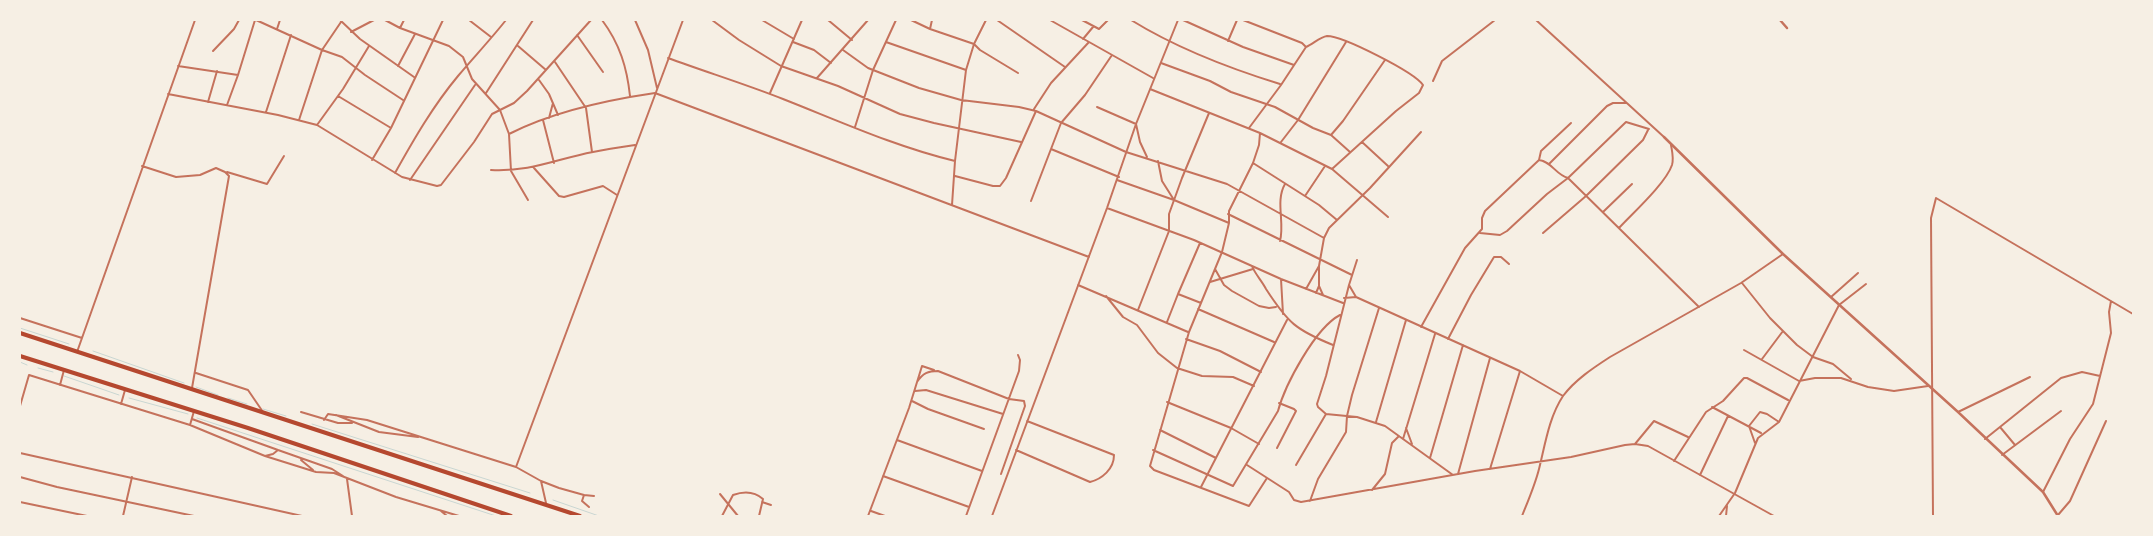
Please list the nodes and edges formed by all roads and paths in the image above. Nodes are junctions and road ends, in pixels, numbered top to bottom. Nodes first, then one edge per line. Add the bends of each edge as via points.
1 (195, 20) edge
2 (240, 20) edge
3 (256, 20) edge
4 (280, 20) edge
5 (374, 20) edge
6 (385, 20) edge
7 (404, 20) edge
8 (443, 20) edge
9 (469, 20) edge
10 (506, 20) edge
11 (533, 20) edge
12 (591, 20) edge
13 (602, 20) edge
14 (635, 20) edge
15 (683, 20) edge
16 (712, 20) edge
17 (762, 20) edge
18 (802, 20) edge
19 (828, 20) edge
20 (868, 20) edge
21 (896, 20) edge
22 (911, 20) edge
23 (932, 20) edge
24 (986, 20) edge
25 (997, 20) edge
26 (1050, 20) edge
27 (1082, 20) edge
28 (1108, 20) edge
29 (1132, 20) edge
30 (1178, 20) edge
31 (1183, 20) edge
32 (1238, 20) edge
33 (1243, 20) edge
34 (1495, 20) edge
35 (1536, 20) edge
36 (1780, 20) edge
37 (340, 21) edge
38 (1093, 27) junction
39 (400, 28) junction
40 (1787, 28) dead end
41 (276, 29) junction
42 (930, 29) junction
43 (351, 32) junction
44 (415, 34) junction
45 (291, 35) junction
46 (577, 35) junction
47 (492, 38) junction
48 (433, 40) junction
49 (794, 40) junction
50 (852, 40) junction
51 (1083, 40) junction
52 (1228, 41) junction
53 (886, 42) junction
54 (1089, 42) junction
55 (1169, 42) junction
56 (1346, 42) junction
57 (974, 44) junction
58 (369, 46) junction
59 (518, 46) junction
60 (1306, 47) junction
61 (322, 50) junction
62 (843, 50) junction
63 (213, 51) dead end
64 (1112, 55) junction
65 (668, 58) junction
66 (1385, 60) junction
67 (554, 61) junction
68 (831, 63) junction
69 (1161, 63) junction
70 (1294, 65) junction
71 (178, 66) junction
72 (398, 66) junction
73 (467, 66) junction
74 (781, 66) junction
75 (357, 67) junction
76 (1065, 67) junction
77 (546, 70) junction
78 (873, 70) junction
79 (966, 70) junction
80 (217, 71) junction
81 (603, 72) dead end
82 (1018, 73) dead end
83 (238, 75) junction
84 (414, 77) junction
85 (1154, 78) junction
86 (538, 79) junction
87 (817, 79) junction
88 (1433, 81) dead end
89 (475, 84) junction
90 (1281, 85) junction
91 (657, 88) junction
92 (1150, 89) junction
93 (655, 93) junction
94 (168, 94) junction
95 (486, 94) junction
96 (770, 94) junction
97 (338, 96) junction
98 (630, 96) junction
99 (864, 98) junction
100 (403, 100) junction
101 (961, 100) junction
102 (208, 102) junction
103 (553, 103) junction
104 (1626, 103) junction
105 (1267, 104) junction
106 (227, 105) junction
107 (1097, 107) dead end
108 (586, 108) junction
109 (500, 110) junction
110 (1035, 111) junction
111 (266, 112) junction
112 (1209, 113) junction
113 (558, 115) junction
114 (548, 118) junction
115 (299, 120) junction
116 (544, 120) junction
117 (1298, 120) junction
118 (1062, 123) junction
119 (1571, 123) dead end
120 (1136, 124) junction
121 (1650, 125) junction
122 (317, 126) junction
123 (391, 128) junction
124 (855, 128) junction
125 (958, 128) junction
126 (1249, 128) junction
127 (1649, 129) junction
128 (1421, 132) dead end
129 (1260, 133) junction
130 (509, 134) junction
131 (1331, 136) junction
132 (1664, 137) joint
133 (1021, 142) junction
134 (1281, 142) junction
135 (1362, 142) junction
136 (1670, 144) junction
137 (635, 145) junction
138 (1051, 149) junction
139 (592, 152) junction
140 (1126, 152) junction
141 (1350, 152) junction
142 (284, 156) dead end
143 (1148, 158) junction
144 (372, 160) junction
145 (954, 160) junction
146 (1539, 160) junction
147 (1158, 161) junction
148 (554, 162) junction
149 (1253, 163) junction
150 (1549, 164) junction
151 (142, 166) junction
152 (1325, 166) junction
153 (1389, 166) junction
154 (534, 168) junction
155 (1185, 169) junction
156 (1332, 169) junction
157 (491, 170) dead end
158 (511, 171) junction
159 (225, 172) junction
160 (395, 173) junction
161 (954, 176) junction
162 (1119, 177) junction
163 (1568, 178) junction
164 (410, 180) junction
165 (1117, 180) junction
166 (1285, 184) junction
167 (1632, 184) dead end
168 (1240, 190) junction
169 (1363, 194) junction
170 (617, 195) junction
171 (1305, 196) junction
172 (1586, 196) junction
173 (528, 200) dead end
174 (1174, 200) junction
175 (1031, 201) dead end
176 (952, 205) junction
177 (1107, 208) junction
178 (1603, 212) junction
179 (1228, 214) junction
180 (1281, 214) junction
181 (1388, 217) dead end
182 (1337, 220) junction
183 (1229, 223) junction
184 (1619, 228) junction
185 (1169, 231) junction
186 (1480, 232) junction
187 (1543, 232) dead end
188 (1324, 238) junction
189 (1280, 241) junction
190 (1200, 243) junction
191 (1222, 252) junction
192 (1783, 254) junction
193 (1089, 257) junction
194 (1320, 260) junction
195 (1357, 260) dead end
196 (1509, 264) dead end
197 (1319, 266) junction
198 (1253, 267) junction
199 (1215, 269) junction
200 (1858, 273) dead end
201 (1352, 275) junction
202 (1280, 278) junction
203 (1221, 279) junction
204 (1210, 282) junction
205 (1742, 282) junction
206 (1866, 284) dead end
207 (1078, 285) junction
208 (1349, 285) junction
209 (1319, 286) junction
210 (1306, 289) junction
211 (1316, 293) junction
212 (1178, 294) junction
213 (1106, 296) junction
214 (1324, 296) junction
215 (1356, 297) junction
216 (1830, 297) junction
217 (1344, 298) junction
218 (2111, 302) junction
219 (1201, 303) junction
220 (1343, 303) junction
221 (1839, 305) junction
222 (1277, 306) junction
223 (1699, 307) junction
224 (1379, 308) junction
225 (1198, 309) junction
226 (1138, 310) junction
227 (2133, 314) edge
228 (1284, 315) junction
229 (1340, 316) junction
230 (20, 318) edge
231 (1287, 320) junction
232 (1406, 320) junction
233 (1166, 323) junction
234 (1421, 327) junction
235 (1783, 331) junction
236 (1189, 332) junction
237 (20, 333) edge
238 (1436, 333) junction
239 (82, 338) junction
240 (1315, 338) junction
241 (1186, 339) junction
242 (1448, 339) junction
243 (1274, 342) junction
244 (1333, 344) junction
245 (1463, 346) junction
246 (1744, 350) dead end
247 (77, 352) junction
248 (1018, 355) dead end
249 (20, 356) edge
250 (1813, 357) junction
251 (1490, 358) junction
252 (1761, 359) junction
253 (1177, 368) junction
254 (64, 370) junction
255 (938, 371) junction
256 (1520, 371) junction
257 (1261, 372) junction
258 (196, 373) junction
259 (2100, 376) junction
260 (2030, 377) dead end
261 (1799, 381) junction
262 (1853, 381) junction
263 (917, 382) junction
264 (59, 385) junction
265 (1254, 386) junction
266 (1928, 386) junction
267 (125, 389) junction
268 (192, 390) junction
269 (1932, 390) junction
270 (914, 391) junction
271 (1563, 396) junction
272 (1009, 399) junction
273 (912, 400) junction
274 (1789, 400) junction
275 (1167, 402) junction
276 (1279, 403) junction
277 (121, 404) junction
278 (20, 406) edge
279 (1712, 407) junction
280 (194, 411) junction
281 (2061, 411) dead end
282 (301, 412) dead end
283 (1958, 412) junction
284 (264, 414) junction
285 (334, 414) junction
286 (1003, 414) junction
287 (1326, 414) junction
288 (1347, 416) junction
289 (1728, 416) junction
290 (192, 419) junction
291 (324, 420) junction
292 (1027, 421) junction
293 (2106, 421) dead end
294 (1376, 422) junction
295 (1779, 422) junction
296 (354, 423) junction
297 (190, 425) junction
298 (1748, 426) junction
299 (1231, 428) junction
300 (1406, 428) junction
301 (2000, 428) junction
302 (984, 429) dead end
303 (1160, 430) junction
304 (1762, 434) junction
305 (1399, 436) junction
306 (1688, 437) junction
307 (422, 438) junction
308 (1403, 439) junction
309 (1985, 439) junction
310 (896, 440) junction
311 (1755, 443) junction
312 (1259, 444) junction
313 (1636, 444) junction
314 (2015, 445) junction
315 (1413, 446) junction
316 (1277, 448) dead end
317 (278, 450) junction
318 (1016, 450) junction
319 (1153, 450) junction
320 (20, 453) edge
321 (2002, 455) junction
322 (265, 456) junction
323 (1216, 458) junction
324 (1430, 458) junction
325 (300, 459) junction
326 (1541, 461) junction
327 (1674, 461) junction
328 (1247, 465) junction
329 (1296, 465) dead end
330 (516, 467) junction
331 (1490, 469) junction
332 (982, 471) junction
333 (316, 472) junction
334 (1000, 474) dead end
335 (1207, 474) junction
336 (1458, 474) junction
337 (1453, 475) junction
338 (1700, 475) junction
339 (883, 476) junction
340 (20, 477) edge
341 (132, 477) junction
342 (1267, 478) junction
343 (347, 479) junction
344 (541, 481) junction
345 (1201, 486) junction
346 (1372, 490) junction
347 (2043, 492) junction
348 (1735, 493) junction
349 (720, 494) dead end
350 (584, 495) junction
351 (594, 496) dead end
352 (126, 501) junction
353 (1310, 501) junction
354 (20, 502) edge
355 (762, 502) junction
356 (546, 505) junction
357 (729, 505) junction
358 (771, 505) dead end
359 (1727, 505) junction
360 (589, 507) dead end
361 (969, 507) junction
362 (441, 510) junction
363 (870, 510) junction
364 (86, 516) edge
365 (123, 516) edge
366 (194, 516) edge
367 (302, 516) edge
368 (352, 516) edge
369 (447, 516) edge
370 (459, 516) edge
371 (511, 516) edge
372 (580, 516) edge
373 (722, 516) edge
374 (738, 516) edge
375 (759, 516) edge
376 (868, 516) edge
377 (885, 516) edge
378 (966, 516) edge
379 (992, 516) edge
380 (1522, 516) edge
381 (1719, 516) edge
382 (1726, 516) edge
383 (1774, 516) edge
384 (1933, 516) edge
385 (2058, 516) edge

1 - 71 street
2 - 63 street
3 - 41 street
3 - 83 street
4 - 41 street
5 - 43 street
6 - 39 street
7 - 39 street
8 - 48 street
9 - 47 street
10 - 47 street
11 - 59 street
12 - 46 street
13 - 98 street via 623,56
14 - 91 street via 648,50
15 - 65 street
16 - 74 street
17 - 49 street
18 - 49 street
19 - 50 street
20 - 50 street
21 - 53 street
22 - 42 street
23 - 42 street
24 - 57 street
25 - 76 street
26 - 51 street
27 - 38 street
28 - 38 street via 1099,30
29 - 55 street
30 - 55 street
31 - 52 street
32 - 52 street
33 - 60 street
34 - 88 street via 1442,61
35 - 104 street
36 - 40 street
37 - 43 street
37 - 61 street
38 - 51 street
39 - 44 street
41 - 45 street
42 - 57 street
43 - 58 street
44 - 48 street
44 - 72 street
45 - 61 street
45 - 111 street
46 - 67 street
46 - 81 street
47 - 73 street
48 - 73 street via 460,54
48 - 84 street
49 - 68 street
49 - 74 street
50 - 62 street
51 - 54 street
52 - 70 street
53 - 78 street
53 - 79 street
54 - 64 street
54 - 76 street
55 - 69 street
55 - 90 street
56 - 60 street via 1325,36
56 - 66 street
56 - 117 street
57 - 79 street
57 - 82 street
58 - 72 street
58 - 75 street
59 - 77 street
59 - 95 street
60 - 70 street
61 - 75 street via 338,54
61 - 115 street
62 - 68 street
62 - 78 street
64 - 85 street
64 - 118 street
65 - 91 street
65 - 96 street
66 - 131 street
66 - 135 street via 1417,78 1423,88
67 - 77 street
67 - 108 street
68 - 87 street
69 - 85 street
69 - 105 street
70 - 90 street
71 - 80 street
71 - 94 street
72 - 84 street
73 - 89 street
73 - 160 street via 416,134
74 - 87 street
74 - 96 street
75 - 97 street
75 - 100 street via 365,76
76 - 110 street via 1051,83
77 - 86 street
78 - 99 street
78 - 101 street
79 - 101 street
80 - 83 street
80 - 102 street
83 - 106 street
84 - 100 street
85 - 92 street
86 - 103 street
86 - 109 street via 514,103
87 - 99 street
89 - 95 street
89 - 164 street
90 - 105 street
91 - 93 street
92 - 112 street
92 - 120 street
93 - 98 street
93 - 137 street
93 - 176 street
94 - 102 street
94 - 151 street
95 - 109 street
96 - 124 street
97 - 122 street
97 - 123 street
98 - 108 street
99 - 124 street
99 - 125 street via 914,118
100 - 123 street
101 - 110 street
101 - 125 street
102 - 106 street
103 - 113 street
103 - 114 street
104 - 121 street
104 - 150 street via 1607,106
105 - 117 street
105 - 126 street
106 - 111 street
107 - 120 street
108 - 113 street
108 - 139 street
109 - 130 street
109 - 164 street via 492,114 441,185
110 - 118 street
110 - 133 street
111 - 115 street
112 - 126 street
112 - 155 street
113 - 114 street
114 - 116 street
115 - 122 street
116 - 130 street
116 - 148 street
117 - 131 street
117 - 134 street
118 - 138 street
118 - 140 street
119 - 146 street via 1541,151
120 - 140 street
120 - 143 street
121 - 127 street
121 - 132 street
122 - 144 street
123 - 144 street
124 - 145 street via 939,158
125 - 133 street
125 - 145 street
126 - 129 street
127 - 163 street via 1626,122
127 - 172 street via 1643,140
128 - 153 street
129 - 134 street
129 - 149 street
130 - 158 street
131 - 141 street
132 - 136 street
133 - 161 street via 1000,186
134 - 152 street
135 - 141 street
135 - 153 street
136 - 184 street via 1673,161 1669,170
136 - 192 street
137 - 139 street
137 - 170 street
138 - 162 street
138 - 175 street
139 - 148 street
140 - 143 street
140 - 162 street
141 - 156 street
142 - 159 street via 267,184
143 - 147 street
144 - 160 street
145 - 161 street
146 - 150 street
146 - 186 street via 1485,211
147 - 155 street
147 - 174 street via 1162,182
148 - 154 street
149 - 166 street
149 - 168 street
150 - 163 street
151 - 159 street via 172,176 196,176 216,168
151 - 239 street
152 - 156 street
152 - 171 street
153 - 169 street
154 - 158 street
154 - 170 street via 559,196 603,186
155 - 168 street
155 - 174 street
156 - 169 street
157 - 158 street
158 - 173 street
159 - 258 street via 229,178
160 - 164 street
161 - 176 street
162 - 165 street
163 - 172 street
163 - 186 street via 1503,234
165 - 174 street
165 - 177 street
166 - 171 street
166 - 180 street via 1281,195
167 - 178 street
168 - 179 street
168 - 180 street
169 - 181 street
169 - 182 street
170 - 330 street
171 - 182 street
172 - 178 street
172 - 187 street
174 - 183 street
174 - 185 street via 1169,214
176 - 193 street
177 - 185 street
177 - 193 street
178 - 184 street
179 - 183 street
179 - 189 street
180 - 188 street
180 - 189 street
182 - 188 street
183 - 191 street
184 - 223 street
185 - 190 street
185 - 226 street
186 - 234 street via 1465,248
188 - 194 street
189 - 194 street
190 - 191 street
190 - 212 street
191 - 198 street
191 - 199 street
192 - 205 street
192 - 216 street
193 - 207 street
194 - 197 street
194 - 201 street
195 - 201 street
196 - 242 street via 1501,257 1494,257
197 - 209 street
197 - 210 street
198 - 202 street
198 - 203 street
198 - 222 street
199 - 203 street
199 - 204 street
200 - 216 street
201 - 208 street
202 - 210 street
202 - 228 street
203 - 204 street
203 - 222 street via 1228,288 1259,306
204 - 219 street
205 - 223 street
205 - 235 street
206 - 221 street
207 - 213 street
207 - 292 street
208 - 215 street
208 - 217 street
209 - 211 street
209 - 214 street
210 - 211 street
211 - 214 street
212 - 219 street
212 - 233 street
213 - 226 street
213 - 253 street via 1123,317 1145,333 1158,353
214 - 220 street
215 - 217 street
215 - 224 street
216 - 221 street
217 - 220 street
218 - 227 street
218 - 259 street via 2111,333
218 - 269 street via 1936,198 1931,218
219 - 225 street
220 - 229 street
221 - 250 street
221 - 266 street
222 - 228 street
223 - 271 street via 1594,367
224 - 232 street
224 - 288 street
225 - 236 street
225 - 243 street
226 - 233 street
228 - 231 street
229 - 240 street via 1328,323
229 - 244 street
230 - 239 street
231 - 240 street
231 - 243 street
232 - 234 street
232 - 294 street
233 - 236 street
234 - 238 street
235 - 250 street
235 - 252 street
236 - 241 street
237 - 247 highway
238 - 242 street
238 - 300 street
239 - 247 street
240 - 244 street
240 - 276 street
241 - 253 street
241 - 257 street via 1220,351
242 - 245 street
243 - 257 street
244 - 287 street via 1317,404
245 - 251 street
245 - 324 street
246 - 252 street
247 - 268 highway
248 - 272 street via 1019,372
249 - 254 highway
250 - 261 street
250 - 262 street via 1833,364
251 - 256 street
251 - 336 street
252 - 261 street
253 - 265 street via 1202,376 1233,377
253 - 275 street
254 - 264 street
254 - 267 highway
255 - 263 street via 922,375
255 - 263 street via 922,366
255 - 272 street
256 - 271 street
256 - 331 street
257 - 265 street
258 - 268 street
258 - 284 street via 248,390
259 - 301 street via 2082,372 2061,378
259 - 347 street via 2093,404
260 - 283 street
261 - 262 street via 1826,378
261 - 274 street
262 - 266 street via 1894,391
263 - 270 street
264 - 277 street
264 - 278 street via 29,375
265 - 299 street
266 - 269 street
267 - 277 street
267 - 280 highway
268 - 284 highway
269 - 283 street
269 - 384 street
270 - 273 street
270 - 286 street via 926,390
271 - 326 street via 1551,423
272 - 286 street
272 - 334 street via 1024,401 1025,406
273 - 302 street
273 - 310 street
274 - 279 street via 1745,378 1724,400
274 - 295 street
275 - 299 street
275 - 303 street
276 - 312 street via 1278,411
276 - 316 street via 1296,411
277 - 297 street
279 - 289 street
279 - 306 street
280 - 290 street
280 - 371 highway
281 - 314 street
282 - 291 street
283 - 309 street
284 - 356 highway
285 - 291 street via 328,414
285 - 296 street
285 - 307 street via 367,420
286 - 332 street
287 - 288 street
287 - 329 street
288 - 294 street
288 - 353 street via 1346,432 1318,479
289 - 298 street
289 - 338 street
290 - 297 street
290 - 317 street
291 - 296 street
292 - 318 street
292 - 318 street via 1114,455 1114,460 1106,473 1090,482
293 - 385 street via 2070,501
294 - 305 street
295 - 298 street via 1761,412
295 - 304 street
296 - 307 street via 379,432
297 - 322 street
298 - 304 street
298 - 311 street
299 - 312 street
299 - 323 street
300 - 308 street
300 - 315 street
301 - 309 street
301 - 314 street
303 - 319 street
303 - 323 street
304 - 311 street
305 - 308 street
305 - 346 street via 1392,443 1385,474
306 - 313 street via 1654,421
306 - 327 street
307 - 330 street
308 - 315 street
309 - 321 street
310 - 332 street
310 - 339 street
311 - 348 street
312 - 328 street
313 - 326 street
313 - 327 street via 1648,446
314 - 321 street
315 - 324 street
317 - 322 street
317 - 325 street
318 - 379 street
319 - 335 street
319 - 345 street via 1152,469
320 - 341 street
321 - 347 street
322 - 333 street
323 - 335 street
324 - 337 street
325 - 333 street
325 - 343 street via 332,469
326 - 331 street
326 - 380 street
327 - 338 street
328 - 335 street via 1233,486
328 - 342 street
330 - 344 street
331 - 336 street
332 - 361 street
333 - 343 street via 334,473
335 - 345 street
336 - 337 street
337 - 346 street
338 - 348 street
339 - 361 street
339 - 363 street
340 - 352 street
341 - 352 street
341 - 367 street
342 - 345 street via 1249,506
342 - 353 street via 1289,492 1296,501
343 - 362 street
343 - 368 street
344 - 350 street
344 - 356 street
346 - 353 street
347 - 385 street
348 - 359 street
348 - 383 street
349 - 357 street
350 - 351 street
350 - 360 street via 582,501
352 - 365 street
352 - 366 street
354 - 364 street
355 - 357 street via 763,499 755,493 744,493 733,495
355 - 358 street
355 - 375 street
356 - 372 highway
357 - 373 street
357 - 374 street
359 - 381 street
359 - 382 street
361 - 378 street
362 - 369 street
362 - 370 street
363 - 376 street
363 - 377 street

